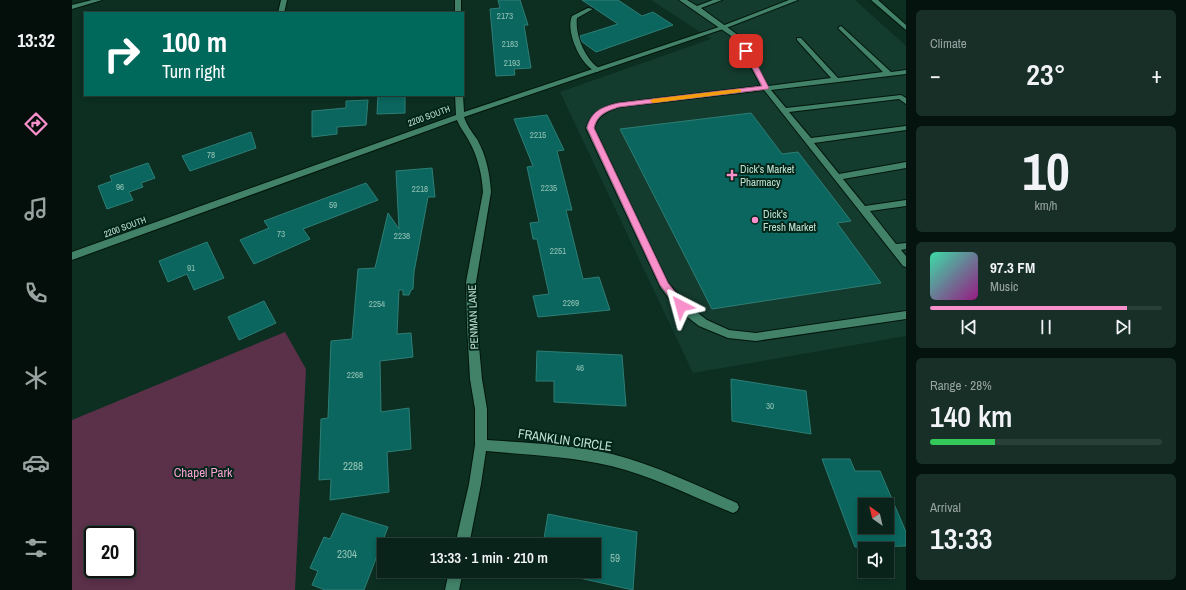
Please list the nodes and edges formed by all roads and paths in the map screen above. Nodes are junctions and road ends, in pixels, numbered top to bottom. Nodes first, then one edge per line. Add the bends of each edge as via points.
1 (99, 0) edge
2 (284, 0) edge
3 (458, 0) edge
4 (682, 0) edge
5 (719, 0) edge
6 (795, 0) edge
7 (874, 0) edge
8 (72, 7) edge
9 (696, 8) junction
10 (590, 9) dead end
11 (281, 12) edge
12 (458, 12) edge
13 (724, 27) junction
14 (841, 28) dead end
15 (906, 28) edge
16 (799, 39) dead end
17 (597, 70) junction
18 (906, 72) edge
19 (889, 74) junction
20 (836, 80) junction
21 (766, 88) junction
22 (459, 96) edge
23 (906, 102) edge
24 (784, 110) junction
25 (460, 116) junction
26 (906, 128) edge
27 (809, 141) junction
28 (906, 165) edge
29 (838, 177) junction
30 (906, 203) edge
31 (863, 209) junction
32 (906, 246) edge
33 (894, 248) junction
34 (72, 256) edge
35 (906, 263) edge
36 (906, 315) edge
37 (481, 444) junction
38 (733, 507) dead end
39 (463, 538) edge
40 (455, 578) edge
41 (452, 590) edge

1 - 8 street
2 - 11 street
3 - 12 street
4 - 9 street
5 - 9 street
6 - 13 street, 2200 SOUTH
7 - 15 street
9 - 13 street
10 - 17 street via 574,17 572,23 578,43 588,62
13 - 17 street, 2200 SOUTH
13 - 21 street via 740,39
14 - 19 street
16 - 20 street
17 - 25 street, 2200 SOUTH
18 - 19 street
19 - 20 street
20 - 21 street
21 - 24 street
21 - 36 street via 618,105 602,111 593,118 590,128 664,285 681,306 703,323 728,334 756,337
22 - 25 street, PENMAN LANE
23 - 24 street via 901,97
24 - 27 street
25 - 34 street, 2200 SOUTH
25 - 37 street, PENMAN LANE via 480,156 486,176 487,192 471,282 476,379 481,409
26 - 27 street
27 - 29 street
28 - 29 street
29 - 31 street
30 - 31 street
31 - 33 street
32 - 33 street
33 - 35 street
37 - 38 street, FRANKLIN CIRCLE via 564,452 610,460 656,474
37 - 39 street, PENMAN LANE
40 - 41 street

